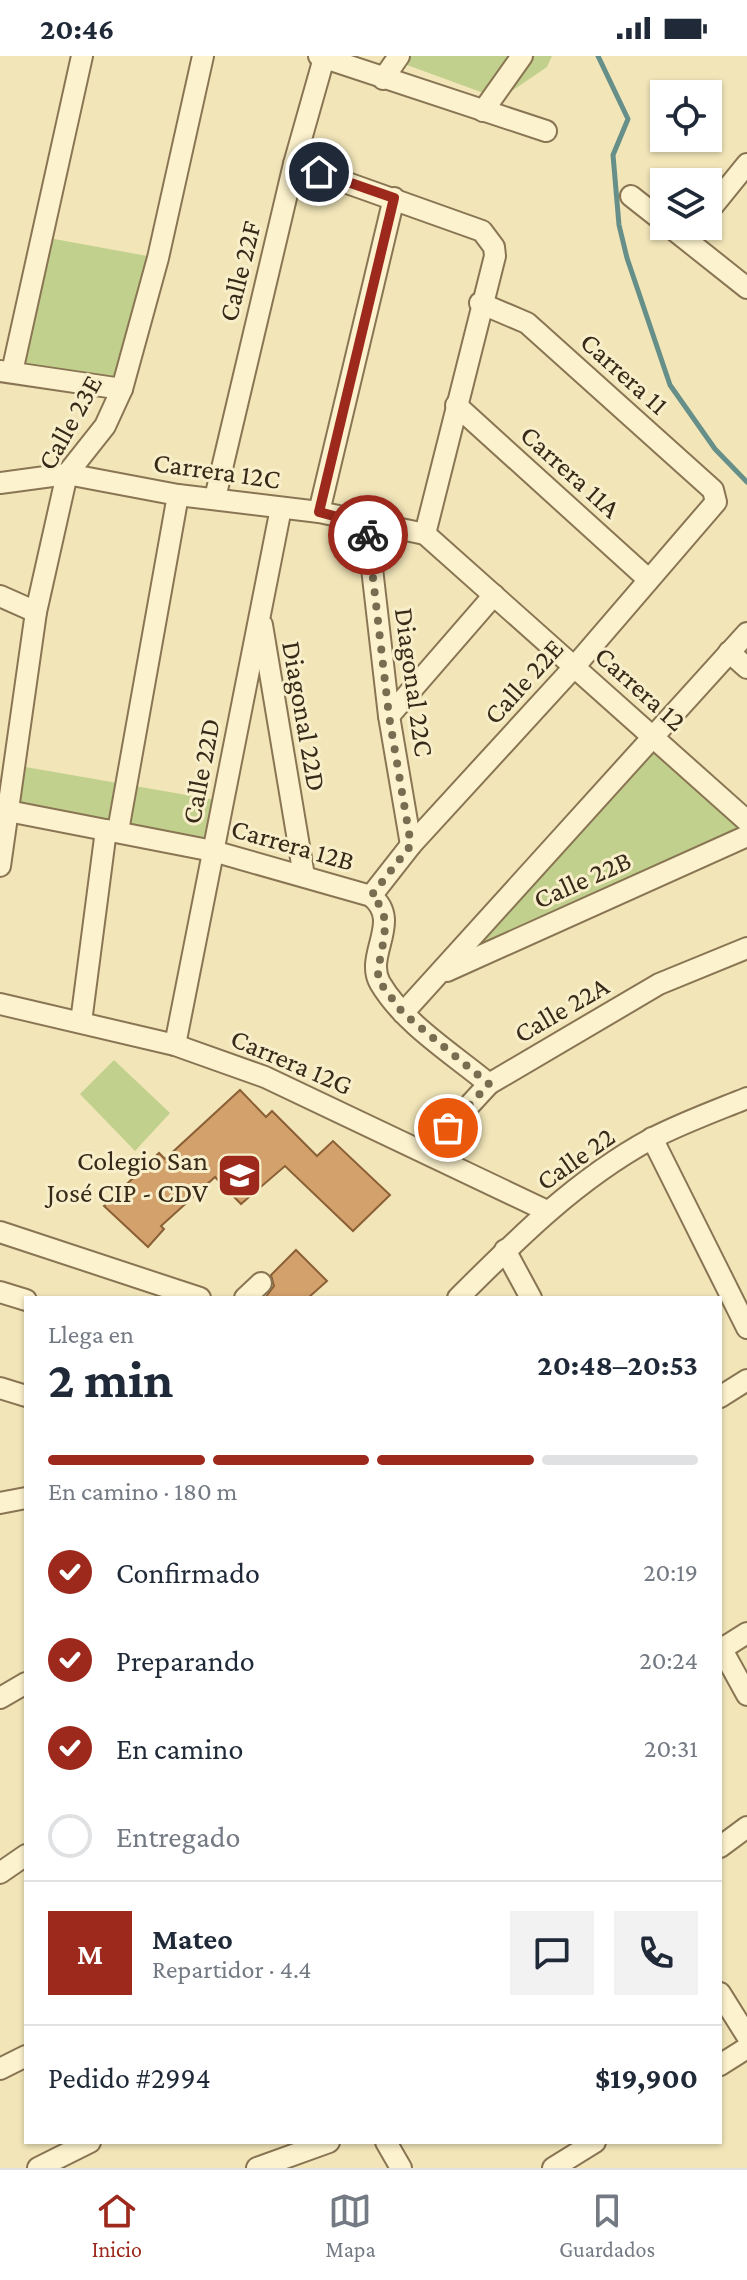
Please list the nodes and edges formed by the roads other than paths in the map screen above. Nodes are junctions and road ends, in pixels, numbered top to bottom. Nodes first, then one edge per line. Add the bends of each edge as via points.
1 (82, 56) edge
2 (203, 56) edge
3 (399, 56) edge
4 (522, 56) edge
5 (322, 57) edge
6 (383, 79) junction
7 (483, 111) junction
8 (546, 131) dead end
9 (294, 164) junction
10 (747, 164) edge
11 (722, 195) edge
12 (631, 196) dead end
13 (394, 198) junction
14 (650, 211) edge
15 (699, 240) edge
16 (747, 288) edge
17 (480, 303) junction
18 (6, 372) edge
19 (122, 389) junction
20 (456, 405) junction
21 (67, 474) junction
22 (0, 483) edge
23 (178, 495) junction
24 (215, 498) junction
25 (716, 502) joint
26 (281, 508) junction
27 (319, 512) junction
28 (367, 525) junction
29 (425, 534) junction
30 (648, 579) junction
31 (494, 595) junction
32 (0, 596) edge
33 (36, 612) junction
34 (260, 613) junction
35 (747, 633) edge
36 (729, 652) junction
37 (575, 666) junction
38 (747, 668) edge
39 (389, 716) junction
40 (654, 737) junction
41 (7, 746) edge
42 (8, 811) junction
43 (747, 821) edge
44 (112, 830) junction
45 (747, 836) edge
46 (411, 845) junction
47 (213, 851) junction
48 (0, 866) edge
49 (304, 876) junction
50 (371, 896) junction
51 (747, 948) edge
52 (440, 974) junction
53 (0, 1004) edge
54 (403, 1013) junction
55 (81, 1022) junction
56 (175, 1045) junction
57 (489, 1084) junction
58 (747, 1098) edge
59 (652, 1138) junction
60 (427, 1151) junction
61 (547, 1211) junction
62 (0, 1232) edge
63 (505, 1250) junction
64 (261, 1283) dead end
65 (0, 1292) edge
66 (194, 1296) edge
67 (247, 1296) edge
68 (460, 1296) edge
69 (530, 1296) edge
70 (24, 1299) edge
71 (747, 1328) edge
72 (747, 1380) edge
73 (0, 1388) edge
74 (24, 1395) edge
75 (722, 1396) edge
76 (24, 1499) edge
77 (0, 1503) edge
78 (747, 1633) edge
79 (722, 1647) edge
80 (722, 1650) edge
81 (24, 1684) edge
82 (747, 1695) edge
83 (0, 1698) edge
84 (747, 1827) edge
85 (722, 1846) edge
86 (24, 1856) edge
87 (0, 1873) edge
88 (722, 1996) edge
89 (747, 2036) edge
90 (747, 2048) edge
91 (24, 2057) edge
92 (722, 2064) edge
93 (0, 2069) edge
94 (86, 2144) edge
95 (323, 2144) edge
96 (387, 2144) edge
97 (592, 2144) edge
98 (38, 2168) edge
99 (257, 2168) edge
100 (401, 2168) edge
101 (553, 2168) edge

1 - 18 street
2 - 19 street, Calle 23E via 158,258
3 - 6 street
4 - 7 street
5 - 6 street
5 - 9 street, Calle 22F
6 - 7 street
7 - 8 street
9 - 13 street
9 - 24 street, Calle 22F
10 - 11 street
12 - 14 street
13 - 17 street via 482,231 489,239 495,256
13 - 27 street
15 - 16 street
17 - 20 street
17 - 25 street, Carrera 11 via 527,323 713,490
18 - 19 street
19 - 21 street, Calle 23E via 105,426
20 - 29 street
20 - 30 street, Carrera 11A
21 - 22 street, Carrera 12C
21 - 23 street, Carrera 12C
21 - 33 street, Calle 23E
23 - 24 street, Carrera 12C
23 - 44 street
24 - 26 street, Carrera 12C
25 - 30 street, Calle 22E
26 - 27 street, Carrera 12C
26 - 34 street, Calle 22D
27 - 28 street, Carrera 12C
28 - 29 street, Carrera 12C
28 - 39 street, Diagonal 22C
29 - 31 street, Carrera 12
30 - 37 street, Calle 22E
31 - 37 street, Carrera 12
31 - 39 street
32 - 33 street
33 - 41 street, Calle 23E
34 - 47 street, Calle 22D
34 - 49 street, Diagonal 22D
35 - 36 street
36 - 38 street
36 - 40 street
37 - 40 street, Carrera 12
37 - 46 street, Calle 22E
39 - 46 street, Diagonal 22C
40 - 43 street, Carrera 12
40 - 52 street
41 - 42 street, Calle 23E
42 - 44 street, Carrera 12B
42 - 48 street, Calle 23E
44 - 47 street, Carrera 12B
44 - 55 street
45 - 52 street, Calle 22B
46 - 50 street, Calle 22E
47 - 49 street, Carrera 12B
47 - 56 street, Calle 22D
49 - 50 street, Carrera 12B
50 - 54 street, Carrera 12B via 380,903 386,921 378,980
51 - 57 street, Calle 22A via 659,984
52 - 54 street
53 - 55 street, Carrera 12G
54 - 57 street, Carrera 12B
55 - 56 street, Carrera 12G
56 - 60 street, Carrera 12G via 265,1077
57 - 60 street, Calle 22A
58 - 59 street, Calle 22
59 - 61 street, Calle 22
59 - 71 street
60 - 61 street, Carrera 12G
61 - 63 street, Calle 22
62 - 66 street
63 - 68 street, Calle 22
63 - 69 street
64 - 67 street
65 - 70 street
72 - 75 street
73 - 74 street
76 - 77 street
78 - 79 street
80 - 82 street
81 - 83 street
84 - 85 street
86 - 87 street
88 - 89 street
90 - 92 street
91 - 93 street
94 - 98 street
95 - 99 street
96 - 100 street
97 - 101 street

